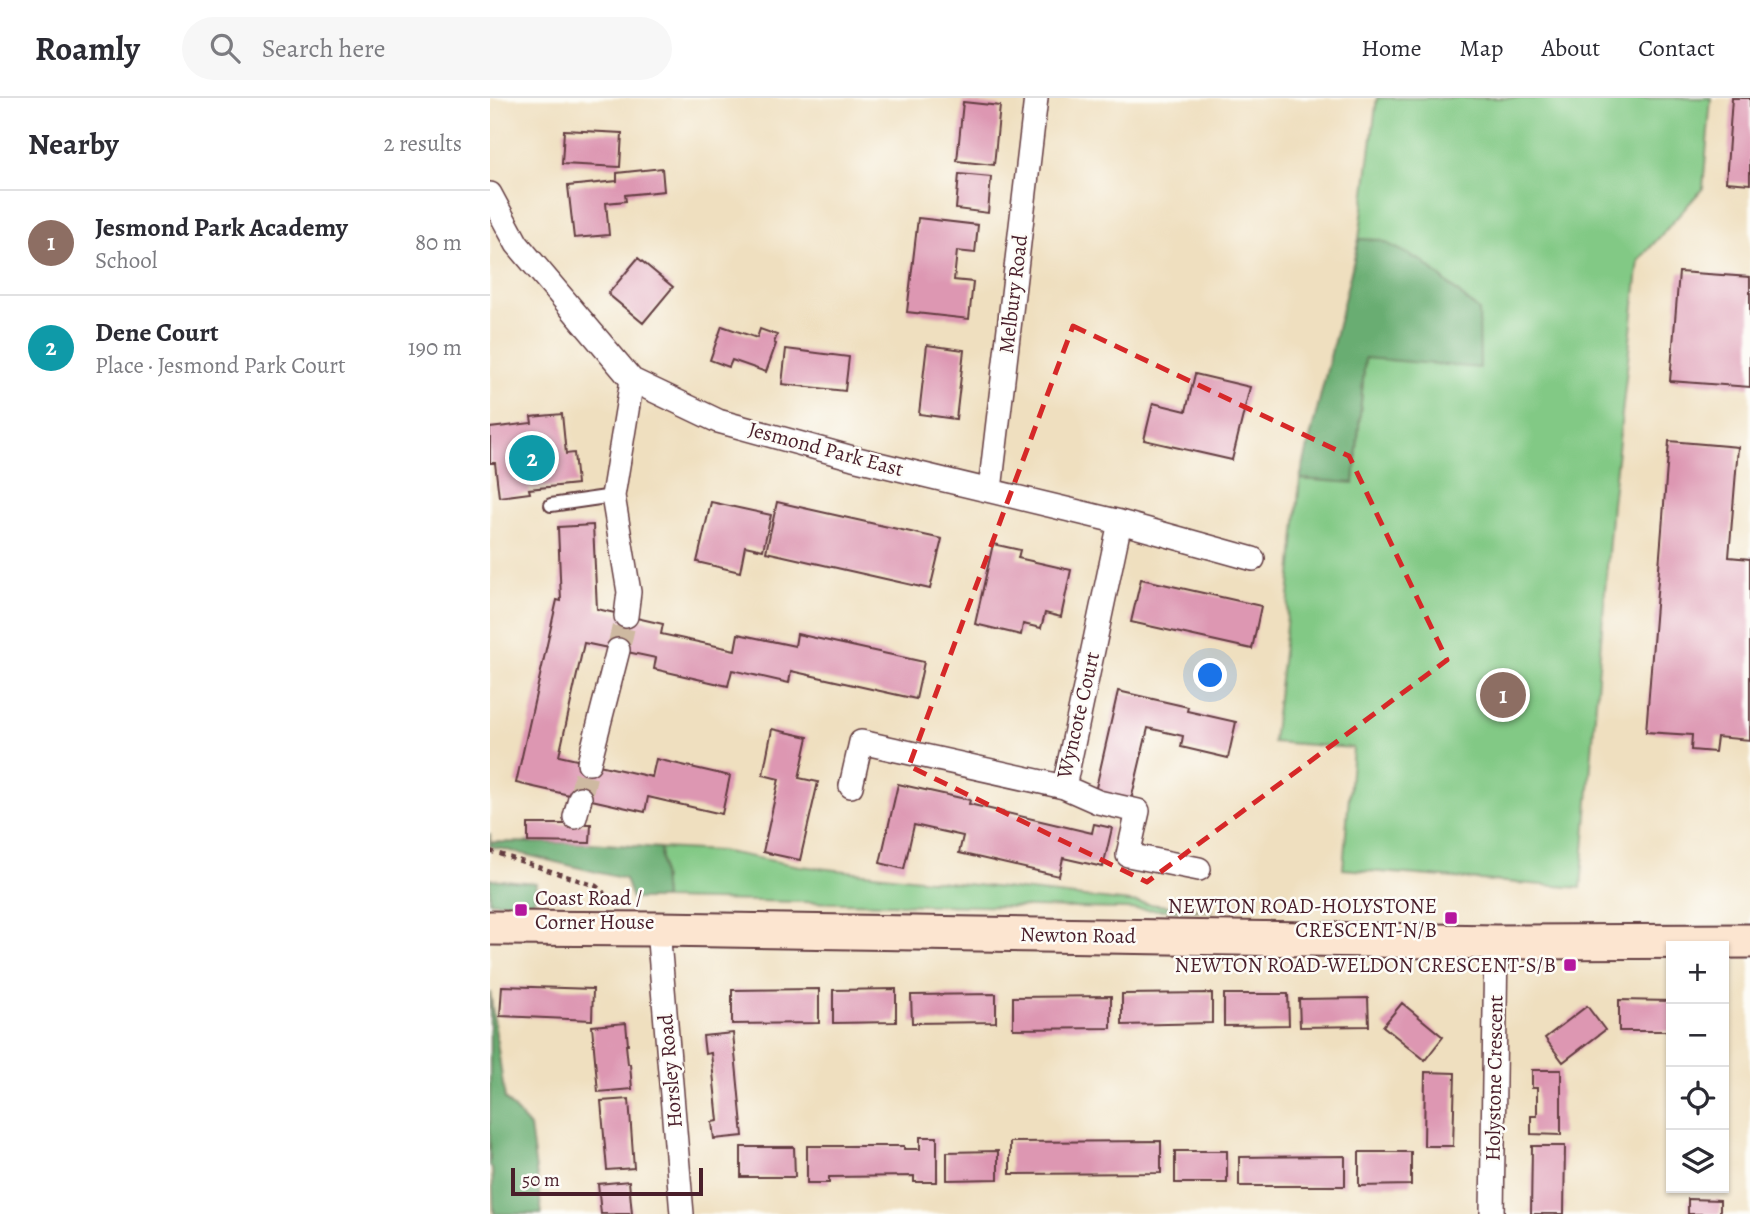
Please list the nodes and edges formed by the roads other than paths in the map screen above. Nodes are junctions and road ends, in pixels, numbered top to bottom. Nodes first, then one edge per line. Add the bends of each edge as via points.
1 (1036, 98) edge
2 (490, 194) edge
3 (632, 380) junction
4 (990, 490) junction
5 (613, 496) junction
6 (551, 505) dead end
7 (1120, 522) junction
8 (1253, 559) dead end
9 (626, 616) tunnel mouth
10 (618, 650) tunnel mouth
11 (589, 763) tunnel mouth
12 (851, 786) dead end
13 (1065, 787) junction
14 (1199, 869) dead end
15 (490, 928) edge
16 (657, 929) junction
17 (1750, 941) edge
18 (1496, 942) junction
19 (682, 1214) edge
20 (1492, 1214) edge

1 - 4 street, Melbury Road
2 - 3 street, Jesmond Park East via 517,244
3 - 4 street, Jesmond Park East via 718,421
3 - 5 street
4 - 7 street, Jesmond Park East
5 - 6 lane
5 - 9 street via 629,592
7 - 8 street, Jesmond Park East
7 - 13 street, Wyncote Court
10 - 11 street
12 - 13 street, Wyncote Court via 861,742
13 - 14 street via 1098,802 1138,811 1128,855
15 - 16 street, Newton Road
16 - 18 street, Newton Road
16 - 19 street, Horsley Road
17 - 18 street, Newton Road
18 - 20 street, Holystone Crescent

